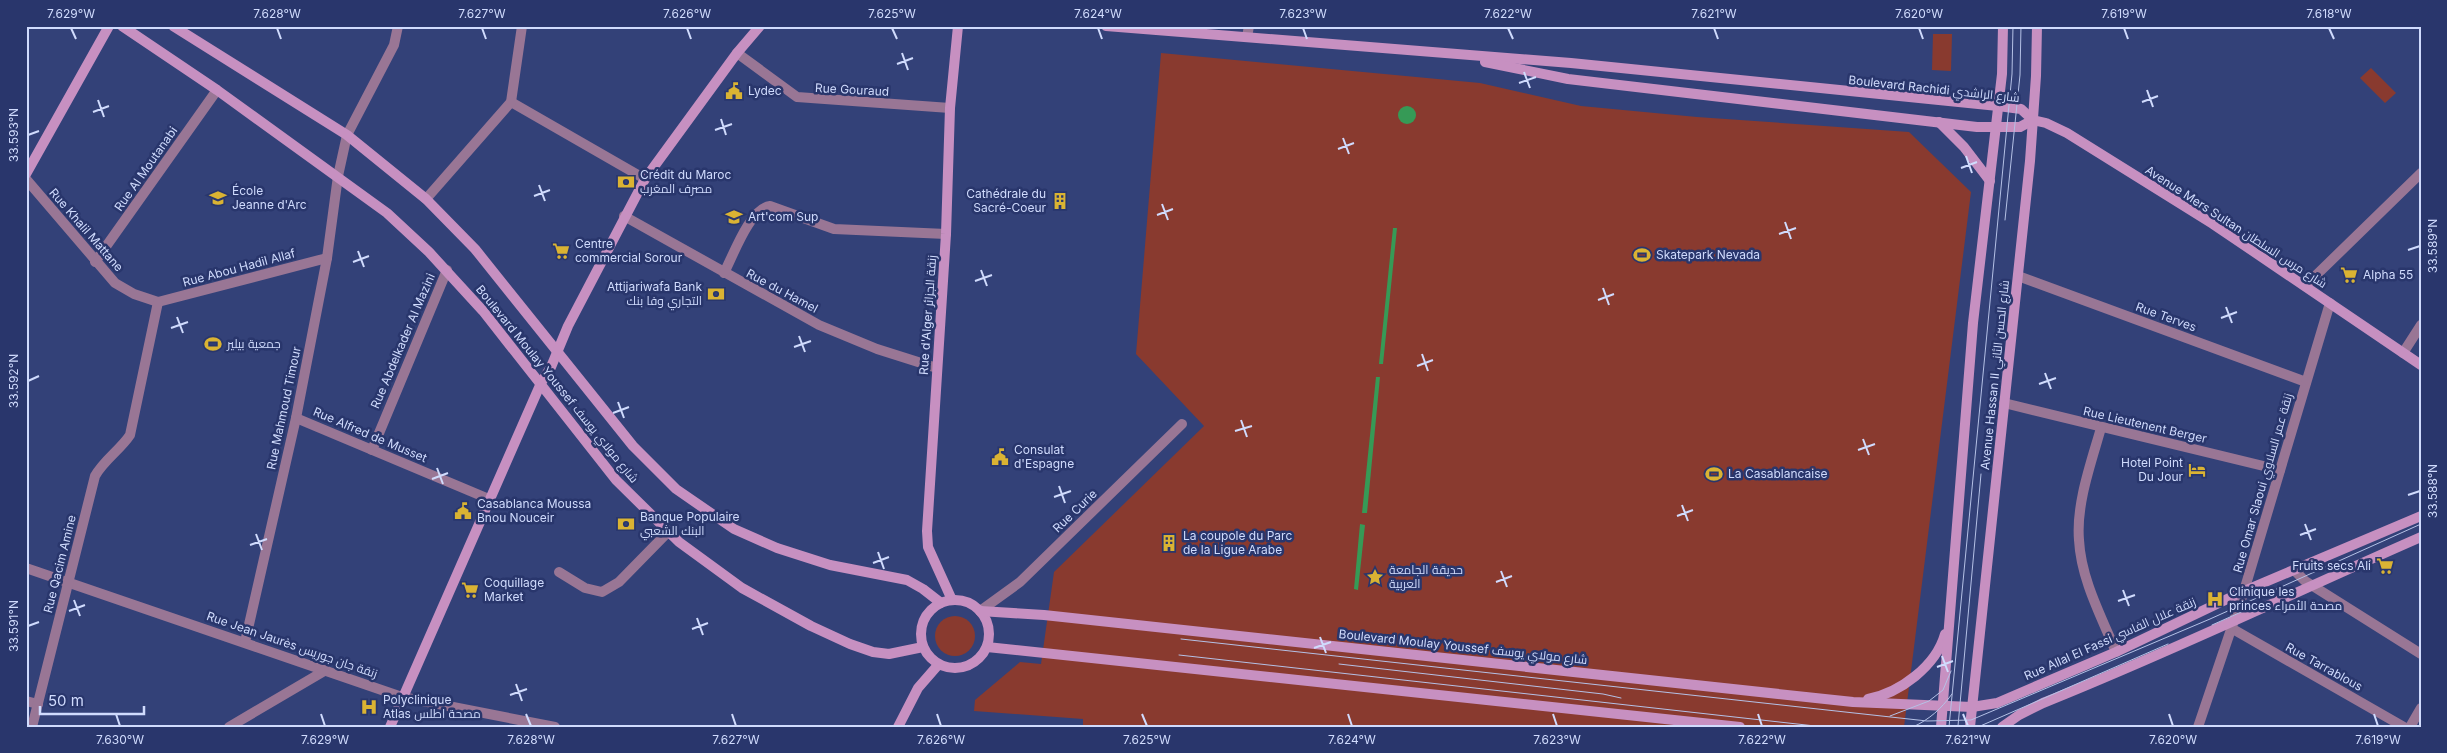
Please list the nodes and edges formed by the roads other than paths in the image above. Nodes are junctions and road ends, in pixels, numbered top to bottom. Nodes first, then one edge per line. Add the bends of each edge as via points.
1 (109, 26) edge
2 (122, 26) edge
3 (173, 26) edge
4 (398, 26) edge
5 (522, 26) edge
6 (760, 26) edge
7 (958, 26) edge
8 (1108, 26) edge
9 (1249, 26) edge
10 (2003, 26) edge
11 (2037, 26) edge
12 (1247, 38) junction
13 (737, 53) junction
14 (1442, 53) junction
15 (217, 90) junction
16 (511, 102) junction
17 (1998, 106) junction
18 (950, 108) junction
19 (2033, 120) junction
20 (1938, 121) junction
21 (1996, 128) junction
22 (347, 135) junction
23 (2421, 173) edge
24 (26, 174) edge
25 (338, 176) junction
26 (26, 179) edge
27 (645, 179) junction
28 (1990, 181) junction
29 (426, 199) junction
30 (624, 216) junction
31 (946, 234) junction
32 (327, 258) junction
33 (95, 262) junction
34 (447, 270) junction
35 (724, 273) junction
36 (2018, 276) junction
37 (2305, 286) junction
38 (158, 302) junction
39 (2330, 303) junction
40 (2421, 325) edge
41 (558, 351) junction
42 (2403, 353) junction
43 (2421, 365) edge
44 (937, 368) junction
45 (2306, 382) junction
46 (541, 383) junction
47 (2004, 403) junction
48 (296, 418) junction
49 (1182, 424) dead end
50 (2101, 428) junction
51 (372, 450) junction
52 (2280, 470) junction
53 (489, 498) junction
54 (2421, 516) edge
55 (667, 532) junction
56 (2421, 536) edge
57 (26, 568) edge
58 (2295, 571) junction
59 (559, 572) dead end
60 (69, 581) junction
61 (2312, 585) junction
62 (2244, 591) junction
63 (952, 600) junction
64 (941, 603) junction
65 (980, 611) junction
66 (1950, 613) junction
67 (2232, 626) junction
68 (245, 642) junction
69 (923, 647) junction
70 (987, 647) junction
71 (2116, 652) junction
72 (2421, 654) edge
73 (938, 664) junction
74 (326, 670) junction
75 (402, 697) junction
76 (26, 701) edge
77 (1853, 702) junction
78 (38, 704) junction
79 (1943, 706) junction
80 (1972, 707) junction
81 (2421, 708) edge
82 (32, 727) edge
83 (229, 727) edge
84 (390, 727) edge
85 (556, 727) edge
86 (898, 727) edge
87 (1740, 727) edge
88 (1941, 727) edge
89 (1970, 727) edge
90 (2002, 727) edge
91 (2198, 727) edge
92 (2404, 727) edge
93 (2410, 727) edge

1 - 24 main road
2 - 15 main road, Boulevard Moulay Youssef شارع مولاي يوسف
3 - 22 main road, Boulevard Moulay Youssef شارع مولاي يوسف
4 - 22 street, Rue Mahmoud Timour via 394,45
5 - 16 street
6 - 13 main road
7 - 18 main road, Rue d'Alger زنقة الجزائر
8 - 12 main road, Boulevard Rachidi شارع الراشدي
9 - 12 street
10 - 17 main road, Avenue Hassan II شارع الحسن الثاني
11 - 19 main road, Avenue Hassan II شارع الحسن الثاني
12 - 14 main road, Boulevard Rachidi شارع الراشدي
13 - 18 street, Rue Gouraud via 797,97
13 - 27 main road
14 - 17 main road, Boulevard Rachidi شارع الراشدي
14 - 20 main road, Boulevard Rachidi شارع الراشدي via 1568,79
15 - 25 main road, Boulevard Moulay Youssef شارع مولاي يوسف
15 - 33 street, Rue Al Moutanabi
16 - 27 street
16 - 29 street
17 - 19 main road, Boulevard Rachidi شارع الراشدي via 2021,110
17 - 21 main road, Avenue Hassan II شارع الحسن الثاني
18 - 31 main road, Rue d'Alger زنقة الجزائر
19 - 21 main road, Boulevard Rachidi شارع الراشدي via 2020,128
19 - 36 main road, Avenue Hassan II شارع الحسن الثاني
19 - 37 main road, Avenue Mers Sultan شارع مرس السلطان via 2067,133
20 - 21 main road, Boulevard Rachidi شارع الراشدي
20 - 28 main road via 1961,143
21 - 28 main road, Avenue Hassan II شارع الحسن الثاني
22 - 25 street, Rue Mahmoud Timour
22 - 29 main road, Boulevard Moulay Youssef شارع مولاي يوسف
23 - 37 street
25 - 32 street, Rue Mahmoud Timour
25 - 34 main road, Boulevard Moulay Youssef شارع مولاي يوسف via 387,213
26 - 33 street, Rue Khalil Mattane
27 - 30 main road
28 - 66 main road, Avenue Hassan II شارع الحسن الثاني via 1973,324
29 - 41 main road, Boulevard Moulay Youssef شارع مولاي يوسف via 475,249
30 - 35 street, Rue du Hamel
30 - 41 main road
31 - 35 street via 834,229 770,206 764,207 754,215
31 - 44 main road, Rue d'Alger زنقة الجزائر
32 - 38 street, Rue Abou Hadil Allaf
32 - 48 street, Rue Mahmoud Timour
33 - 38 street, Rue Khalil Mattane via 115,283
34 - 46 main road, Boulevard Moulay Youssef شارع مولاي يوسف
34 - 51 street, Rue Abdelkader Al Mazini
35 - 44 street, Rue du Hamel via 843,337
36 - 45 street, Rue Terves
36 - 47 main road, Avenue Hassan II شارع الحسن الثاني
37 - 39 main road, Avenue Mers Sultan شارع مرس السلطان
38 - 60 street, Rue Qacim Amine via 130,435 95,476
39 - 42 main road, Avenue Mers Sultan شارع مرس السلطان
39 - 45 street, Rue Omar Slaoui زنقة عمر السلاوي
40 - 42 street
41 - 46 main road
41 - 64 main road, Boulevard Moulay Youssef شارع مولاي يوسف via 605,412 657,471 676,489 734,529 804,558 907,580
42 - 43 main road, Avenue Mers Sultan شارع مرس السلطان
44 - 63 main road, Rue d'Alger زنقة الجزائر via 928,547
45 - 52 street, Rue Omar Slaoui زنقة عمر السلاوي
46 - 53 main road
46 - 55 main road, Boulevard Moulay Youssef شارع مولاي يوسف via 616,480
47 - 50 street, Rue Lieutenent Berger
47 - 80 main road, Avenue Hassan II شارع الحسن الثاني
48 - 51 street, Rue Alfred de Musset
48 - 68 street, Rue Mahmoud Timour
49 - 65 street, Rue Curie via 1020,582
50 - 52 street, Rue Lieutenent Berger
50 - 71 street via 2084,486 2078,539 2091,592
51 - 53 street, Rue Alfred de Musset
52 - 62 street, Rue Omar Slaoui زنقة عمر السلاوي
53 - 75 main road
54 - 58 main road, Rue Allal El Fassi زنقة علال الفاسي
55 - 59 street via 619,582 602,592 585,588
55 - 69 main road, Boulevard Moulay Youssef شارع مولاي يوسف via 742,588 850,644 890,654
56 - 61 main road
57 - 60 street, Rue Jean Jaurès زنقة جان جوريس
58 - 61 street
58 - 62 main road, Rue Allal El Fassi زنقة علال الفاسي
60 - 68 street, Rue Jean Jaurès زنقة جان جوريس
60 - 78 street, Rue Qacim Amine
61 - 67 main road
61 - 72 street
62 - 67 street, Rue Omar Slaoui زنقة عمر السلاوي
62 - 71 main road, Rue Allal El Fassi زنقة علال الفاسي
63 - 64 main road
63 - 65 main road via 966,601
64 - 69 main road via 930,610 923,621 920,634
65 - 70 main road via 989,627
65 - 77 main road, Boulevard Moulay Youssef شارع مولاي يوسف via 1044,614
66 - 77 main road via 1942,642 1920,672 1879,697
66 - 79 main road, Avenue Hassan II شارع الحسن الثاني
67 - 90 main road via 2043,703
67 - 91 street, Rue Omar Slaoui زنقة عمر السلاوي
67 - 92 street, Rue Tarrablous
68 - 74 street, Rue Jean Jaurès زنقة جان جوريس
69 - 73 main road
70 - 73 main road via 968,666 951,668
70 - 87 main road
71 - 80 main road, Rue Allal El Fassi زنقة علال الفاسي via 2011,697
73 - 86 main road via 918,688
74 - 75 street, Rue Jean Jaurès زنقة جان جوريس
74 - 83 street
75 - 84 main road
75 - 85 street, Rue Jean Jaurès زنقة جان جوريس
76 - 78 street
77 - 79 main road, Boulevard Moulay Youssef شارع مولاي يوسف
78 - 82 street, Rue Qacim Amine
79 - 80 main road, Rue Allal El Fassi زنقة علال الفاسي
79 - 88 main road, Avenue Hassan II شارع الحسن الثاني
80 - 89 main road, Avenue Hassan II شارع الحسن الثاني
81 - 93 street

